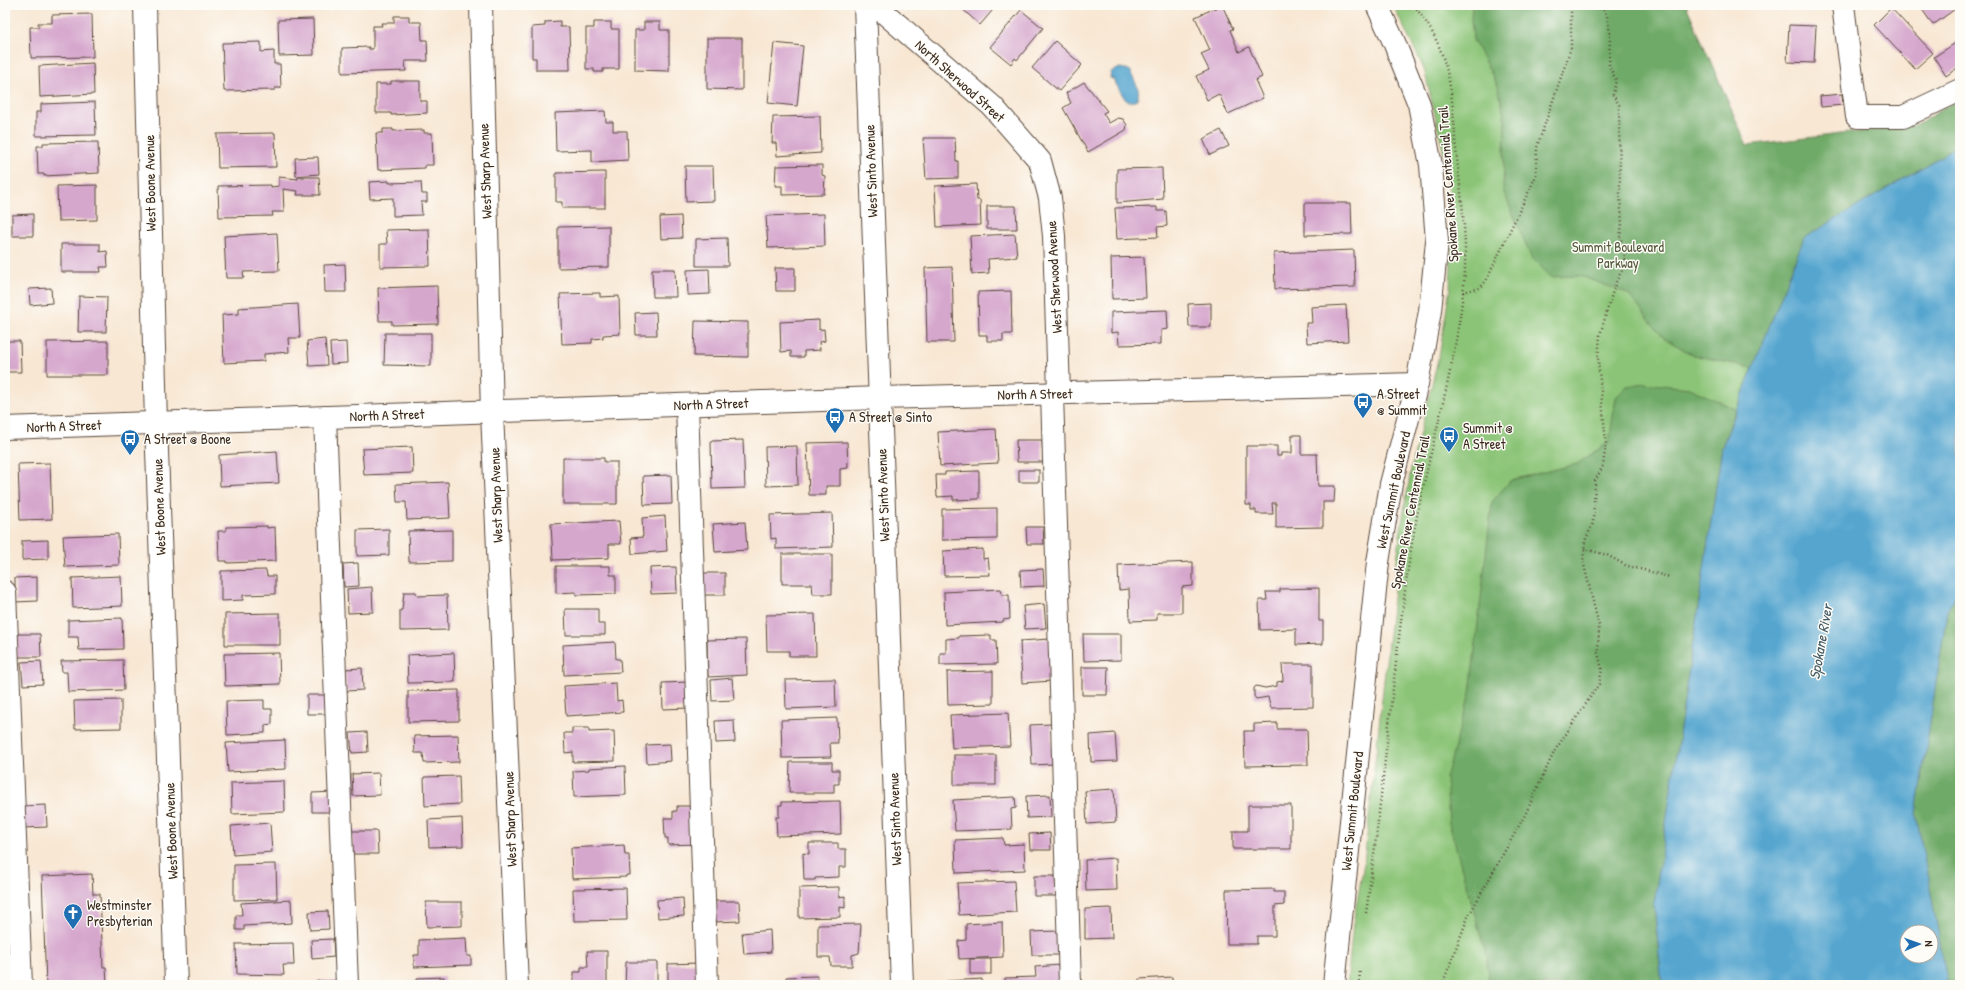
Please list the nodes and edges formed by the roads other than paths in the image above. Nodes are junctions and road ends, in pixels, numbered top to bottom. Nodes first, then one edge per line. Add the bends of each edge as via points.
1 (145, 5) edge
2 (481, 5) edge
3 (865, 5) edge
4 (875, 5) edge
5 (1376, 5) edge
6 (1843, 5) edge
7 (1960, 90) edge
8 (1040, 161) joint
9 (1417, 384) junction
10 (1056, 393) junction
11 (880, 398) junction
12 (687, 404) junction
13 (492, 412) junction
14 (325, 417) junction
15 (156, 423) junction
16 (5, 428) edge
17 (5, 592) edge
18 (21, 985) edge
19 (176, 985) edge
20 (347, 985) edge
21 (517, 985) edge
22 (707, 985) edge
23 (902, 985) edge
24 (1070, 985) edge
25 (1334, 985) edge

1 - 15 street, West Boone Avenue
2 - 13 street, West Sharp Avenue
3 - 11 street, West Sinto Avenue
4 - 8 street, North Sherwood Street via 992,106
5 - 9 street, West Summit Boulevard via 1394,42 1418,104 1431,165 1436,241 1430,311
6 - 7 street via 1857,117 1903,117
8 - 10 street, West Sherwood Avenue via 1050,198 1054,236
9 - 10 street, North A Street
9 - 25 street, West Summit Boulevard via 1391,484 1378,562
10 - 11 street, North A Street
10 - 24 street, West Sherwood Avenue
11 - 12 street, North A Street
11 - 23 street, West Sinto Avenue
12 - 13 street, North A Street
12 - 22 street
13 - 14 street, North A Street
13 - 21 street, West Sharp Avenue
14 - 15 street, North A Street
14 - 20 street
15 - 16 street, North A Street
15 - 19 street, West Boone Avenue
17 - 18 street

